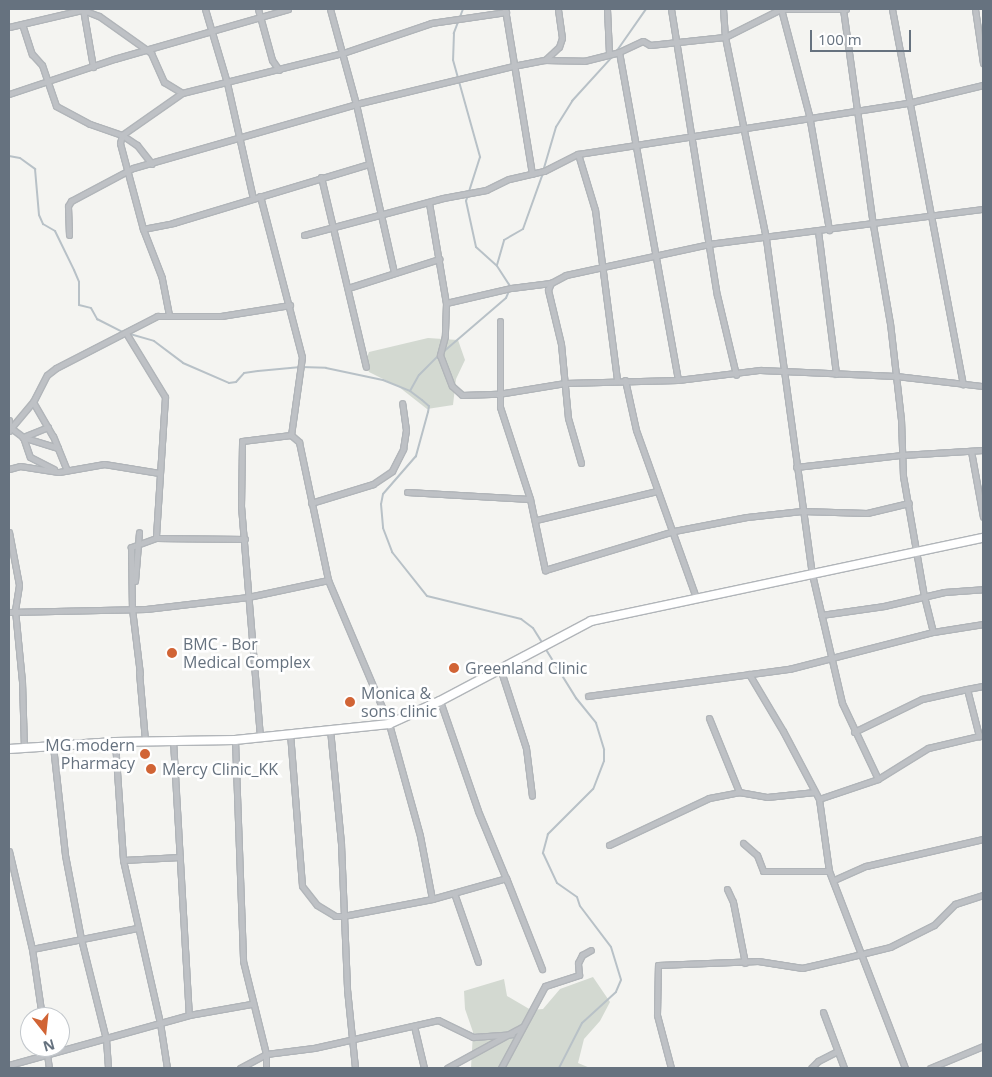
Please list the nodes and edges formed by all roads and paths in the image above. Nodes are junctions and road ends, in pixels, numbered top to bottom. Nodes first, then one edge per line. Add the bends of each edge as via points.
1 (84, 9) edge
2 (205, 9) edge
3 (258, 9) edge
4 (288, 9) edge
5 (330, 9) edge
6 (558, 9) edge
7 (607, 9) edge
8 (671, 9) edge
9 (723, 9) edge
10 (781, 9) edge
11 (844, 9) edge
12 (892, 9) edge
13 (975, 9) edge
14 (505, 10) edge
15 (260, 18) junction
16 (22, 24) junction
17 (9, 28) edge
18 (212, 30) junction
19 (725, 37) junction
20 (678, 40) junction
21 (148, 52) junction
22 (343, 52) junction
23 (619, 52) junction
24 (609, 53) junction
25 (545, 60) junction
26 (983, 63) edge
27 (513, 66) junction
28 (93, 67) junction
29 (279, 70) junction
30 (48, 82) junction
31 (227, 83) junction
32 (983, 85) edge
33 (182, 93) junction
34 (9, 94) edge
35 (912, 102) junction
36 (356, 104) junction
37 (858, 110) junction
38 (809, 116) junction
39 (746, 126) junction
40 (122, 135) junction
41 (692, 135) junction
42 (240, 139) junction
43 (636, 146) junction
44 (578, 154) junction
45 (152, 164) junction
46 (368, 164) junction
47 (126, 171) junction
48 (532, 174) junction
49 (321, 178) junction
50 (283, 188) dead end
51 (260, 196) junction
52 (253, 198) junction
53 (429, 203) junction
54 (983, 209) edge
55 (381, 216) junction
56 (932, 217) junction
57 (873, 225) junction
58 (333, 228) junction
59 (143, 229) junction
60 (829, 230) junction
61 (818, 231) junction
62 (69, 235) dead end
63 (304, 235) dead end
64 (766, 239) junction
65 (709, 244) junction
66 (656, 257) junction
67 (438, 259) junction
68 (600, 268) junction
69 (394, 272) junction
70 (551, 283) junction
71 (348, 288) junction
72 (446, 303) junction
73 (290, 305) junction
74 (169, 315) junction
75 (500, 320) dead end
76 (126, 333) junction
77 (366, 367) dead end
78 (785, 371) junction
79 (736, 374) junction
80 (836, 374) junction
81 (896, 376) junction
82 (617, 380) junction
83 (625, 380) junction
84 (678, 380) junction
85 (565, 383) junction
86 (963, 384) junction
87 (983, 386) edge
88 (498, 394) junction
89 (33, 402) junction
90 (402, 403) dead end
91 (9, 420) edge
92 (48, 427) junction
93 (10, 430) edge
94 (291, 435) junction
95 (23, 437) junction
96 (58, 448) junction
97 (983, 450) edge
98 (971, 451) junction
99 (902, 455) junction
100 (581, 463) dead end
101 (796, 467) junction
102 (9, 469) edge
103 (67, 470) junction
104 (59, 472) junction
105 (159, 473) junction
106 (407, 492) dead end
107 (657, 492) junction
108 (530, 499) junction
109 (311, 503) junction
110 (909, 503) junction
111 (802, 511) junction
112 (983, 517) edge
113 (536, 520) junction
114 (674, 531) junction
115 (9, 532) edge
116 (139, 532) dead end
117 (156, 538) junction
118 (983, 538) edge
119 (245, 539) junction
120 (917, 553) junction
121 (812, 574) junction
122 (328, 580) junction
123 (983, 589) edge
124 (924, 596) junction
125 (248, 597) junction
126 (696, 598) junction
127 (15, 610) junction
128 (132, 610) junction
129 (9, 612) edge
130 (821, 615) junction
131 (983, 624) edge
132 (933, 632) junction
133 (833, 660) junction
134 (500, 668) junction
135 (749, 674) junction
136 (983, 686) edge
137 (967, 689) junction
138 (588, 696) dead end
139 (440, 701) junction
140 (709, 718) dead end
141 (389, 724) junction
142 (330, 729) junction
143 (854, 732) junction
144 (290, 733) junction
145 (981, 735) edge
146 (260, 738) junction
147 (173, 740) junction
148 (235, 740) junction
149 (145, 741) junction
150 (115, 742) junction
151 (53, 746) junction
152 (24, 748) junction
153 (9, 749) edge
154 (878, 779) junction
155 (739, 792) junction
156 (815, 792) junction
157 (532, 796) dead end
158 (819, 799) junction
159 (983, 839) edge
160 (743, 843) dead end
161 (609, 845) dead end
162 (9, 851) edge
163 (180, 858) junction
164 (123, 860) junction
165 (830, 871) junction
166 (506, 878) junction
167 (834, 880) junction
168 (727, 889) dead end
169 (454, 893) junction
170 (983, 895) edge
171 (432, 898) junction
172 (516, 911) dead end
173 (342, 916) junction
174 (136, 928) junction
175 (81, 939) junction
176 (32, 949) junction
177 (591, 950) dead end
178 (862, 954) junction
179 (478, 962) dead end
180 (745, 963) junction
181 (542, 969) dead end
182 (251, 1004) junction
183 (41, 1007) edge
184 (823, 1012) dead end
185 (189, 1015) junction
186 (160, 1022) junction
187 (414, 1026) junction
188 (522, 1027) junction
189 (512, 1034) junction
190 (106, 1040) junction
191 (352, 1040) junction
192 (70, 1046) edge
193 (983, 1046) edge
194 (838, 1051) junction
195 (266, 1054) junction
196 (29, 1057) edge
197 (9, 1065) edge
198 (108, 1068) edge
199 (167, 1068) edge
200 (240, 1068) edge
201 (266, 1068) edge
202 (356, 1068) edge
203 (424, 1068) edge
204 (447, 1068) edge
205 (501, 1068) edge
206 (671, 1068) edge
207 (811, 1068) edge
208 (844, 1068) edge
209 (905, 1068) edge
210 (930, 1068) edge

1 - 16 street
1 - 21 street via 99,16
1 - 28 street
2 - 18 street
3 - 15 street
4 - 15 street
5 - 22 street
6 - 25 street via 562,38 559,48
7 - 24 street
8 - 20 street
9 - 19 street
10 - 11 street
10 - 19 street
10 - 38 street
11 - 37 street
12 - 35 street
13 - 26 street
14 - 22 street via 431,23
14 - 27 street
15 - 18 street
15 - 29 street via 272,60
16 - 17 street
16 - 30 street via 32,54 42,65
18 - 21 street
18 - 31 street
19 - 20 street
19 - 39 street
20 - 23 street via 650,45 643,41
20 - 41 street
21 - 28 street
21 - 33 street via 157,62 164,82
22 - 29 street
22 - 36 street
23 - 24 street
23 - 43 street
24 - 25 street via 584,61
25 - 27 street
27 - 36 street
27 - 48 street
28 - 30 street
29 - 31 street
30 - 34 street
30 - 40 street via 58,109
31 - 33 street
31 - 42 street
32 - 35 street
33 - 40 street
35 - 37 street
35 - 56 street
36 - 42 street
36 - 46 street
37 - 38 street
37 - 57 street
38 - 39 street
38 - 60 street
39 - 41 street
39 - 64 street
40 - 45 street via 137,145
40 - 47 street via 120,143
41 - 43 street
41 - 65 street
42 - 45 street
42 - 52 street
43 - 44 street
43 - 66 street
44 - 48 street
44 - 68 street via 595,210
45 - 47 street
46 - 49 street
46 - 55 street
47 - 59 street
47 - 62 street via 71,201 68,206
48 - 53 street
49 - 51 street
49 - 58 street
50 - 51 street
51 - 52 street
51 - 73 street
52 - 59 street
53 - 55 street
53 - 67 street
54 - 56 street
55 - 58 street
55 - 69 street
56 - 57 street
56 - 86 street
57 - 60 street
57 - 81 street
58 - 63 street
58 - 71 street
59 - 74 street via 162,278 164,304
60 - 61 street
61 - 64 street
61 - 80 street
64 - 65 street
64 - 78 street
65 - 66 street
65 - 79 street
66 - 68 street
66 - 84 street
67 - 69 street
67 - 72 street
68 - 70 street via 566,275
68 - 82 street
69 - 71 street
70 - 72 street via 511,288
70 - 85 street via 548,290 561,344
71 - 77 street
72 - 88 street via 445,336 440,355 452,386 462,395
73 - 74 street via 221,316
73 - 94 street via 302,357
74 - 76 street via 158,316
75 - 88 street
76 - 89 street via 96,345 56,368 47,375
76 - 105 street via 165,397
78 - 79 street via 760,370
78 - 80 street
78 - 101 street
79 - 84 street
80 - 81 street
81 - 86 street
81 - 99 street
82 - 83 street
82 - 85 street
83 - 84 street
83 - 107 street via 636,430
85 - 88 street
85 - 100 street via 568,418
86 - 87 street
88 - 108 street
89 - 92 street
89 - 93 street
90 - 109 street via 406,430 392,471 374,484
91 - 93 street
92 - 95 street
92 - 96 street
93 - 95 street
94 - 109 street via 299,442
94 - 119 street via 242,441 241,507
95 - 96 street
95 - 104 street via 30,458
96 - 103 street
97 - 98 street
98 - 99 street
98 - 112 street
99 - 101 street
99 - 110 street
101 - 111 street
102 - 104 street via 20,466
103 - 104 street
103 - 105 street via 104,464
105 - 117 street
106 - 108 street
107 - 113 street
107 - 114 street
108 - 113 street
109 - 122 street
110 - 111 street via 867,513
110 - 120 street
111 - 114 street
111 - 121 street
113 - 114 street via 544,570 549,572
114 - 126 street
115 - 127 street via 20,585
116 - 128 street
117 - 119 street
117 - 128 street via 131,547
118 - 120 street
119 - 125 street
120 - 121 street
120 - 124 street
121 - 126 street
121 - 130 street
122 - 125 street
122 - 141 street
123 - 124 street
124 - 130 street via 884,606
124 - 132 street
125 - 128 street
125 - 146 street
126 - 134 street via 592,621
127 - 128 street
127 - 129 street
127 - 152 street
128 - 149 street
130 - 133 street
131 - 132 street
132 - 133 street
133 - 135 street
133 - 143 street via 842,703
134 - 139 street
134 - 157 street via 526,748
135 - 138 street
135 - 156 street
136 - 137 street
137 - 143 street via 922,699
137 - 145 street
139 - 141 street
139 - 166 street via 478,811
140 - 155 street
141 - 142 street
141 - 171 street via 420,836
142 - 144 street
142 - 173 street via 340,844
143 - 154 street
144 - 146 street
144 - 173 street via 302,886 317,905 335,916
145 - 154 street via 928,748
146 - 148 street
147 - 148 street
147 - 149 street
147 - 163 street
148 - 182 street via 243,960
149 - 150 street
150 - 151 street
150 - 164 street
151 - 152 street
151 - 175 street via 65,855
152 - 153 street
154 - 158 street
155 - 156 street via 767,797
155 - 161 street via 709,798
156 - 158 street
158 - 165 street
159 - 167 street via 866,866
160 - 165 street via 757,855 763,871
162 - 176 street
163 - 164 street
163 - 185 street
164 - 174 street
165 - 167 street
166 - 169 street
166 - 172 street
166 - 181 street
167 - 178 street via 844,914
168 - 180 street via 733,902
169 - 171 street
169 - 179 street
170 - 178 street via 955,904 934,925 890,947
171 - 173 street
173 - 191 street
174 - 175 street
174 - 186 street
175 - 176 street
175 - 190 street
176 - 183 street
177 - 188 street via 582,955 578,963 579,975 546,986
178 - 180 street via 802,968 781,962
178 - 209 street
180 - 206 street via 658,965 657,1015
182 - 185 street
182 - 195 street
184 - 194 street
185 - 186 street
186 - 190 street
186 - 199 street
187 - 189 street via 438,1020 473,1037
187 - 191 street
187 - 203 street
188 - 189 street
188 - 205 street
189 - 204 street
190 - 192 street
190 - 198 street
191 - 195 street
191 - 202 street
193 - 210 street
194 - 207 street
194 - 208 street
195 - 200 street
195 - 201 street
196 - 197 street

